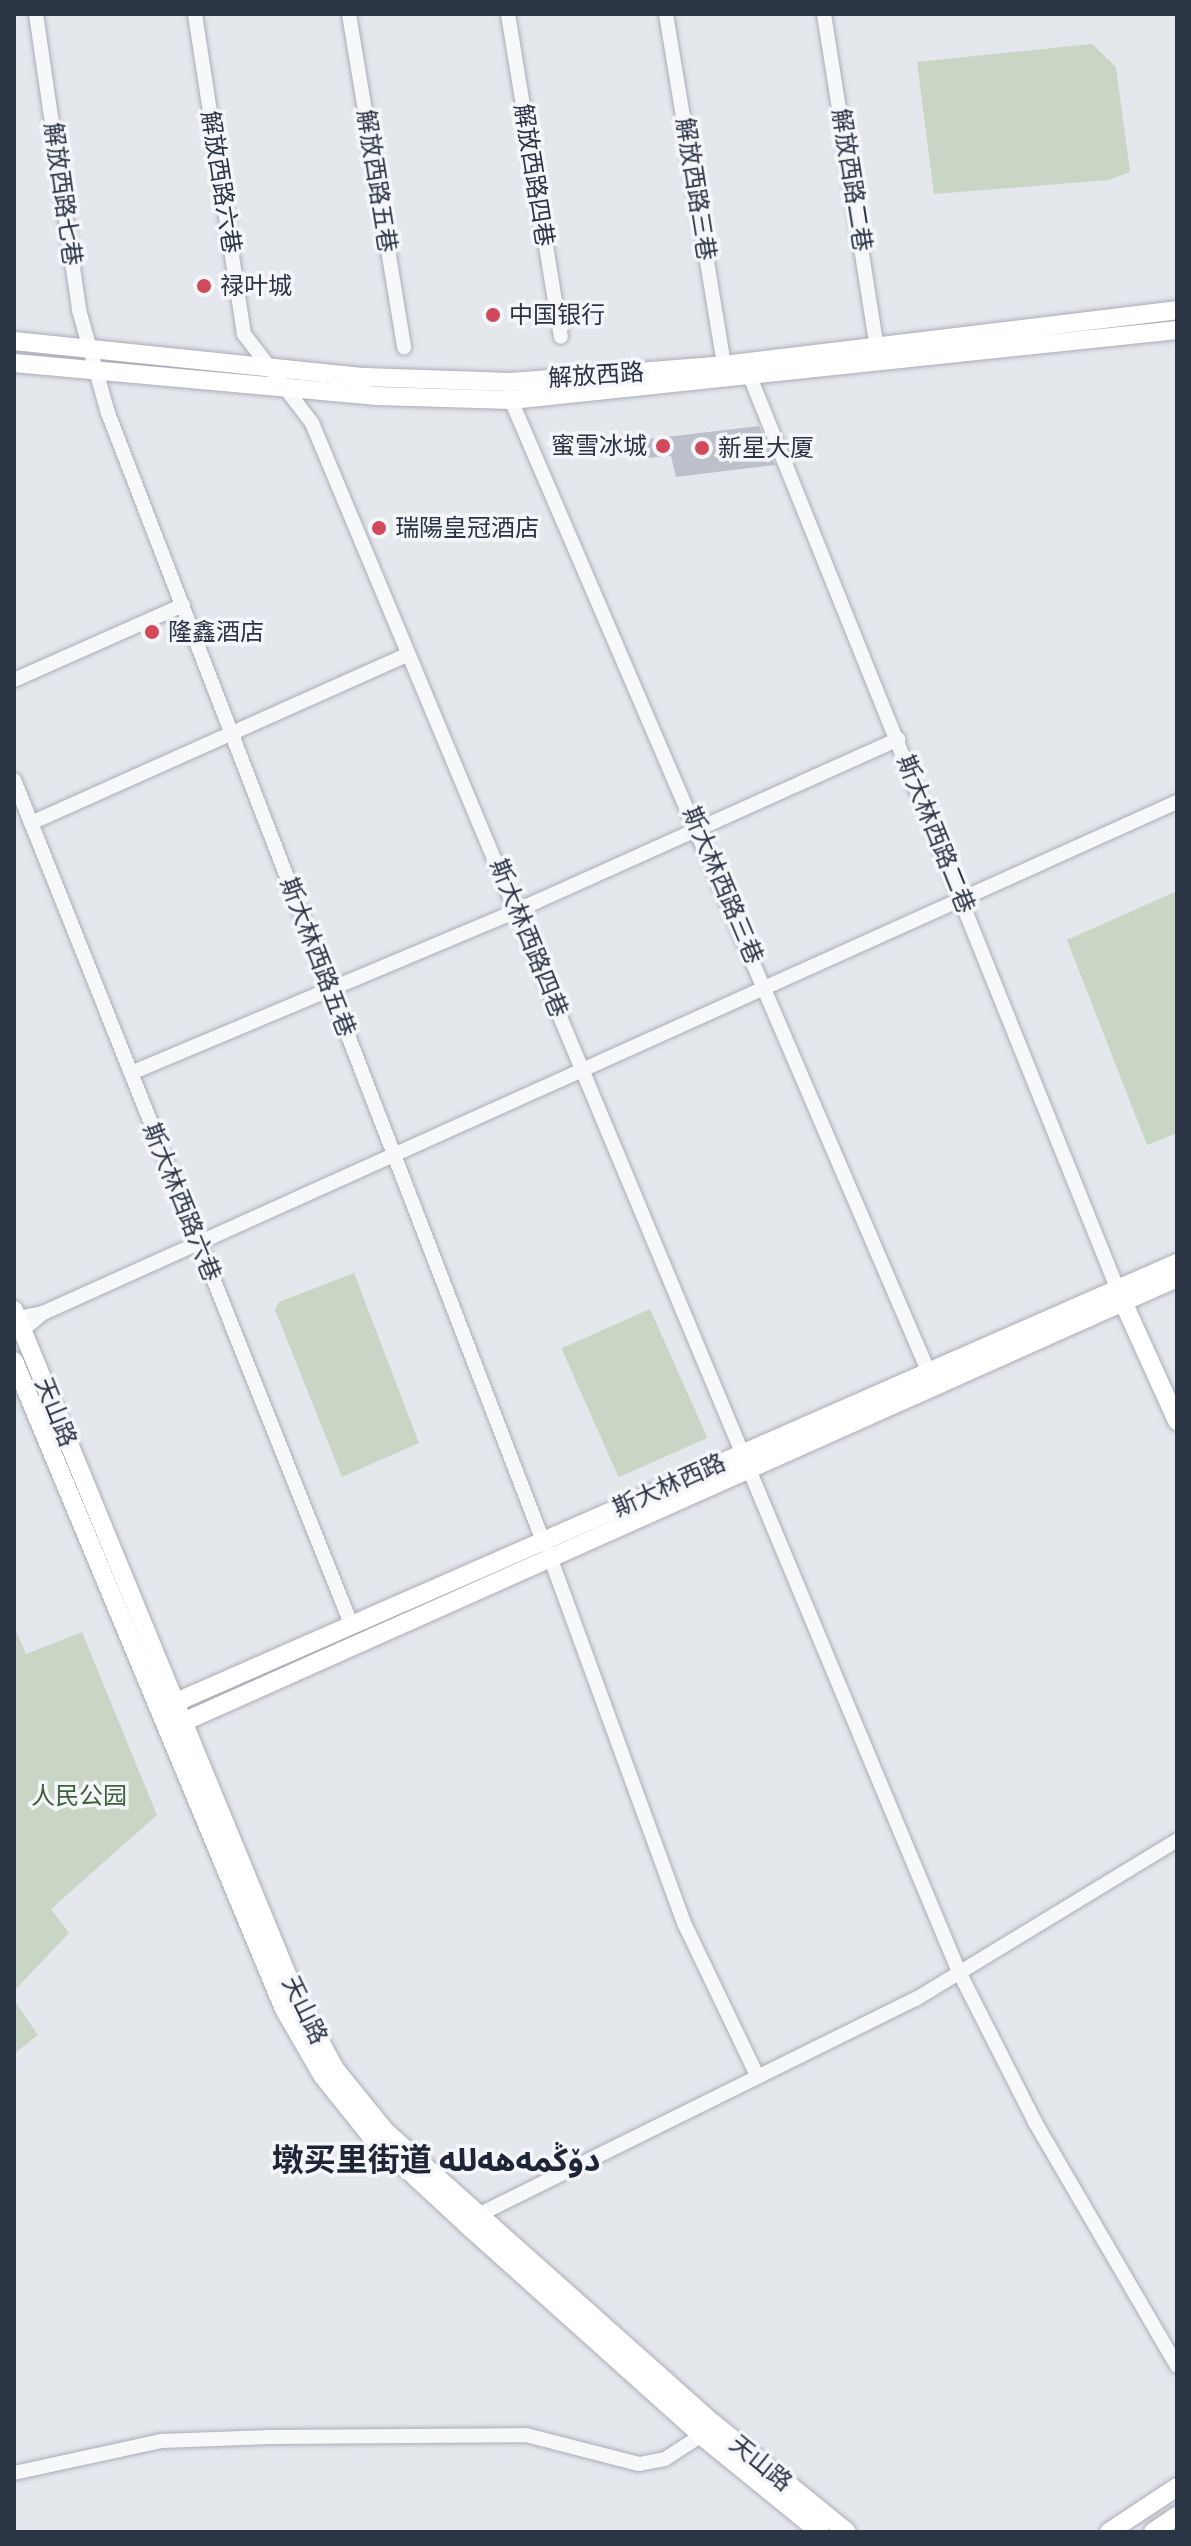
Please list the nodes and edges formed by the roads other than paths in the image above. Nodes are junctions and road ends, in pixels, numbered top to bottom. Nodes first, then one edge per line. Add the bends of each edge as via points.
1 (36, 14) edge
2 (195, 14) edge
3 (349, 14) edge
4 (508, 14) edge
5 (666, 14) edge
6 (824, 14) edge
7 (1177, 310) edge
8 (1177, 330) edge
9 (561, 337) dead end
10 (14, 341) edge
11 (404, 347) dead end
12 (877, 347) junction
13 (90, 352) junction
14 (14, 363) edge
15 (724, 365) junction
16 (271, 369) junction
17 (96, 373) junction
18 (751, 379) junction
19 (285, 388) junction
20 (511, 400) junction
21 (312, 423) joint
22 (183, 605) junction
23 (408, 654) junction
24 (14, 680) edge
25 (232, 734) junction
26 (898, 739) junction
27 (14, 780) edge
28 (1177, 802) edge
29 (31, 823) junction
30 (700, 829) junction
31 (961, 899) junction
32 (518, 910) junction
33 (330, 987) junction
34 (767, 990) junction
35 (583, 1070) junction
36 (131, 1073) junction
37 (395, 1155) junction
38 (199, 1243) junction
39 (1177, 1263) edge
40 (1177, 1278) edge
41 (1121, 1296) junction
42 (16, 1322) edge
43 (14, 1361) edge
44 (929, 1373) junction
45 (1177, 1421) edge
46 (743, 1461) junction
47 (546, 1548) junction
48 (351, 1624) junction
49 (169, 1705) junction
50 (176, 1725) junction
51 (1177, 1840) edge
52 (959, 1972) junction
53 (757, 2075) junction
54 (471, 2218) junction
55 (1177, 2366) edge
56 (708, 2431) junction
57 (14, 2473) edge
58 (1177, 2487) edge
59 (1177, 2516) edge
60 (820, 2532) edge
61 (847, 2532) edge
62 (1109, 2532) edge
63 (1153, 2532) edge

1 - 13 street, 解放西路七巷
2 - 16 street, 解放西路六巷 via 244,334
3 - 11 street, 解放西路五巷
4 - 9 street, 解放西路四巷
5 - 15 street, 解放西路三巷
6 - 12 street, 解放西路二巷
7 - 12 main road, 解放西路
8 - 18 main road, 解放西路
10 - 13 main road, 解放西路
12 - 15 main road, 解放西路
13 - 16 main road, 解放西路
13 - 17 street, 解放西路七巷
14 - 17 main road, 解放西路
15 - 16 main road, 解放西路 via 510,382
16 - 19 street, 解放西路六巷
17 - 19 main road, 解放西路
17 - 22 street, 斯大林西路五巷
18 - 20 main road, 解放西路
18 - 26 street, 斯大林西路二巷
19 - 20 main road, 解放西路
19 - 21 street, 解放西路六巷
20 - 30 street, 斯大林西路三巷
21 - 23 street, 斯大林西路四巷
22 - 24 street
22 - 25 street, 斯大林西路五巷
23 - 25 street
23 - 32 street, 斯大林西路四巷
25 - 29 street
25 - 33 street, 斯大林西路五巷
26 - 30 street
26 - 31 street, 斯大林西路二巷
27 - 29 street, 斯大林西路六巷
28 - 31 street
29 - 36 street, 斯大林西路六巷
30 - 32 street
30 - 34 street, 斯大林西路三巷
31 - 34 street
31 - 41 street, 斯大林西路二巷
32 - 33 street
32 - 35 street, 斯大林西路四巷
33 - 36 street
33 - 37 street, 斯大林西路五巷
34 - 35 street
34 - 44 street, 斯大林西路三巷
35 - 37 street
35 - 46 street, 斯大林西路四巷
36 - 38 street, 斯大林西路六巷
37 - 38 street
37 - 47 street, 斯大林西路五巷
38 - 42 street
38 - 48 street, 斯大林西路六巷
39 - 41 main road, 斯大林西路
40 - 41 main road, 斯大林西路
41 - 44 main road, 斯大林西路
41 - 45 main road
41 - 46 main road, 斯大林西路
42 - 49 main road, 天山路
43 - 49 main road, 天山路
44 - 46 main road, 斯大林西路
46 - 47 main road, 斯大林西路
46 - 52 street, 斯大林西路四巷
47 - 48 main road, 斯大林西路
47 - 50 main road, 斯大林西路
47 - 53 street, 斯大林西路五巷 via 685,1925
48 - 49 main road, 斯大林西路
49 - 50 main road, 天山路
50 - 54 main road, 天山路 via 284,2009 322,2075 370,2135
51 - 52 street
52 - 53 street
52 - 55 street, 斯大林西路四巷 via 1043,2135
53 - 54 street
54 - 56 main road, 天山路
56 - 57 street via 665,2459 639,2464 526,2435 161,2441
56 - 60 main road, 天山路
56 - 61 main road, 天山路
58 - 62 main road
59 - 63 main road

